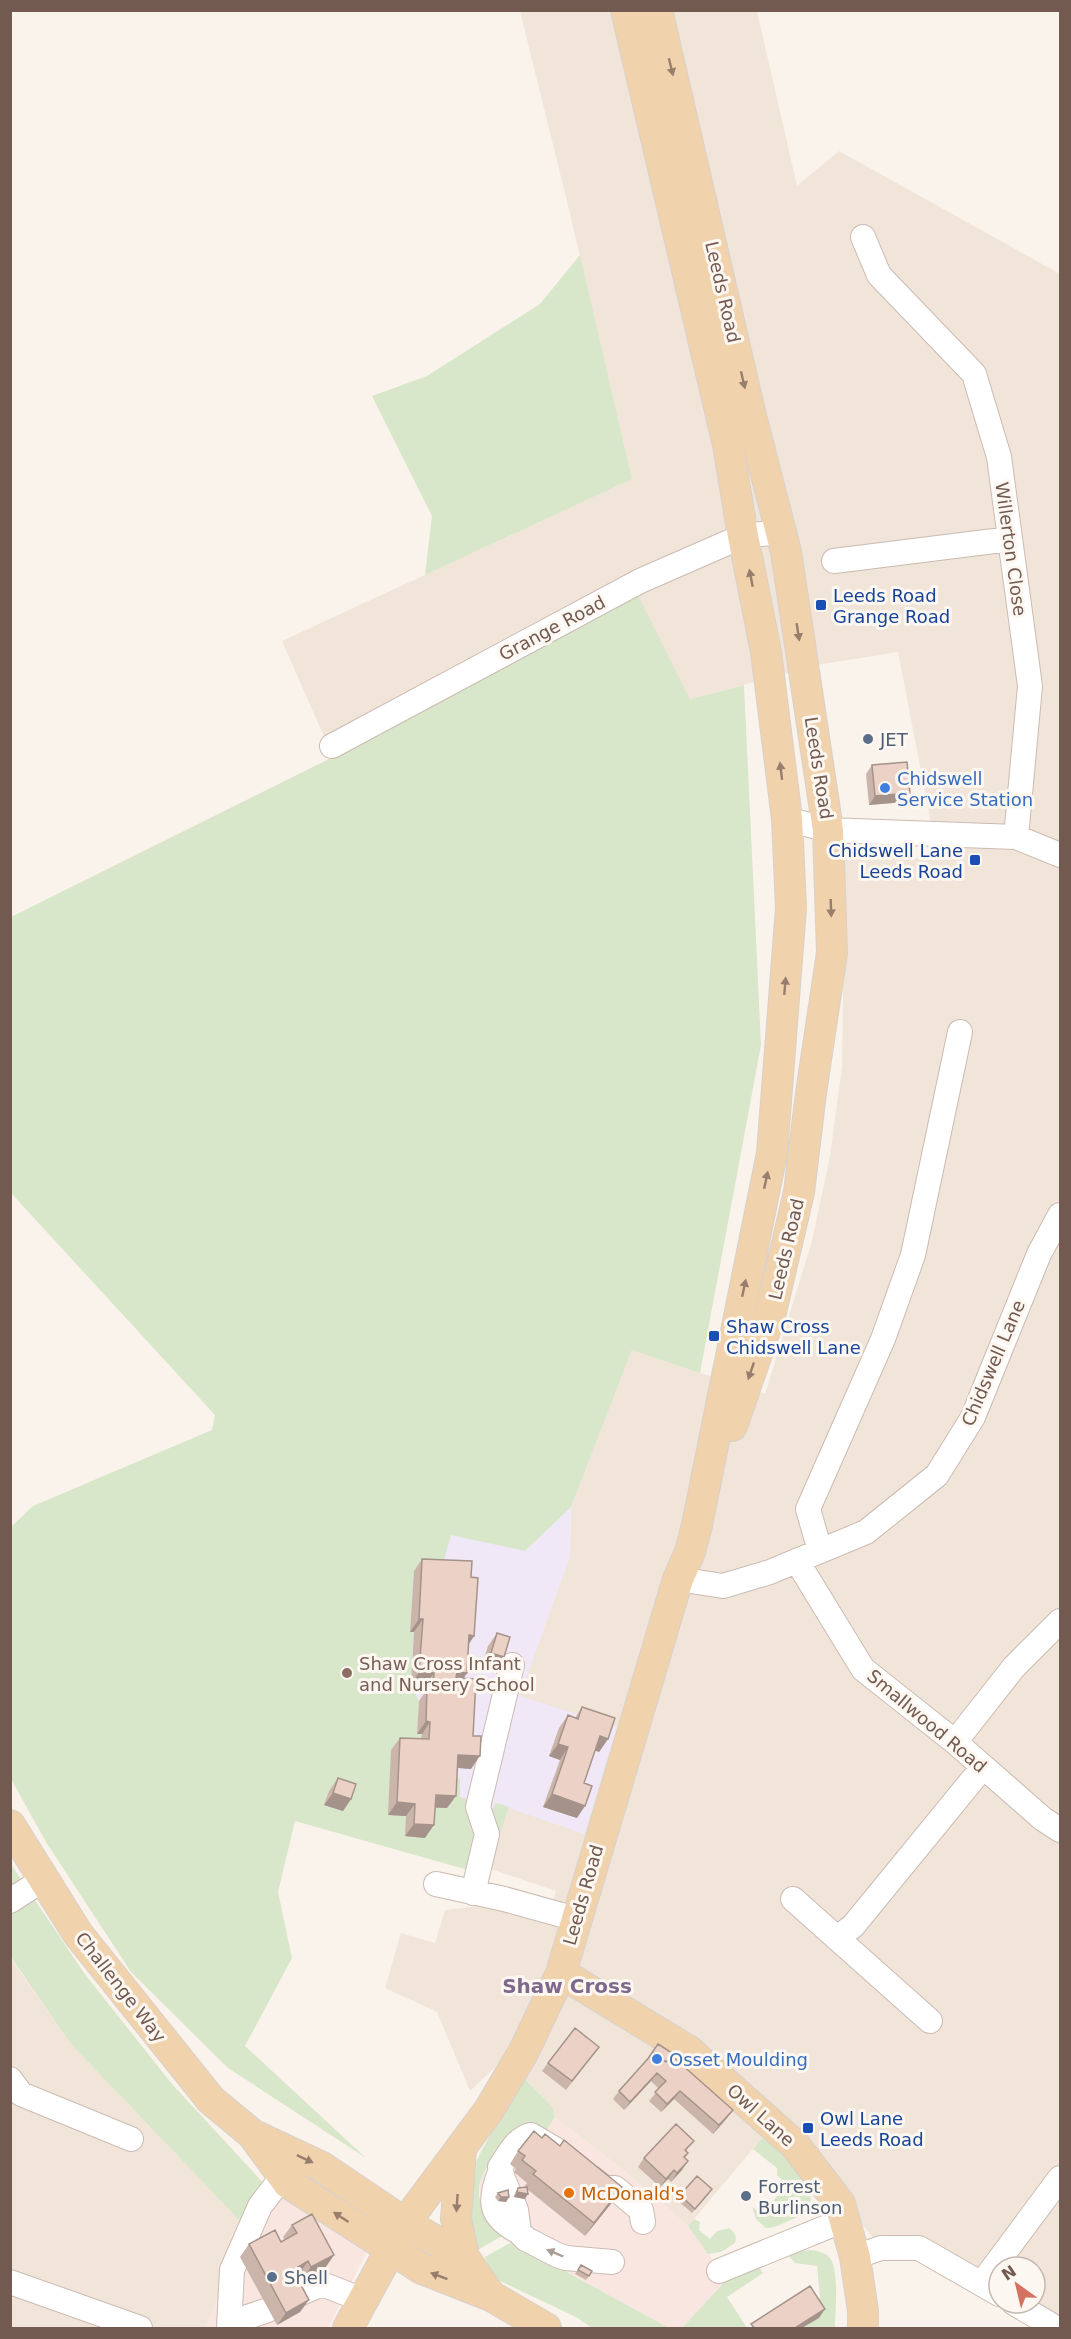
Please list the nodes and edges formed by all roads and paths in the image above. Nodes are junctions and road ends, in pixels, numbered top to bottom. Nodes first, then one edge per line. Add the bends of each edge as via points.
1 (626, 10) edge
2 (657, 10) edge
3 (863, 237) dead end
4 (781, 532) junction
5 (742, 536) junction
6 (1010, 539) junction
7 (834, 561) dead end
8 (332, 746) dead end
9 (787, 819) junction
10 (828, 830) junction
11 (1016, 837) junction
12 (1060, 855) edge
13 (960, 1032) dead end
14 (1060, 1215) edge
15 (697, 1525) junction
16 (820, 1551) junction
17 (797, 1561) junction
18 (678, 1579) junction
19 (1060, 1621) edge
20 (512, 1665) dead end
21 (955, 1742) junction
22 (982, 1767) junction
23 (10, 1825) edge
24 (1060, 1830) edge
25 (44, 1879) junction
26 (436, 1884) dead end
27 (473, 1893) junction
28 (793, 1899) dead end
29 (10, 1901) edge
30 (576, 1919) junction
31 (837, 1938) junction
32 (561, 1972) junction
33 (608, 2001) junction
34 (930, 2021) dead end
35 (10, 2079) edge
36 (252, 2134) junction
37 (131, 2139) dead end
38 (461, 2148) junction
39 (283, 2176) junction
40 (1060, 2178) edge
41 (844, 2220) junction
42 (643, 2222) dead end
43 (405, 2223) junction
44 (390, 2249) junction
45 (1012, 2255) edge
46 (464, 2257) junction
47 (855, 2257) junction
48 (612, 2262) dead end
49 (718, 2271) dead end
50 (10, 2282) edge
51 (987, 2287) edge
52 (491, 2296) junction
53 (363, 2300) junction
54 (1034, 2315) edge
55 (229, 2326) edge
56 (131, 2327) edge
57 (348, 2328) edge
58 (546, 2328) edge
59 (863, 2328) edge
60 (1056, 2328) edge

1 - 5 main road, Leeds Road via 728,445
2 -> 4 main road, Leeds Road
3 - 6 street, Willerton Close via 879,275 974,374 999,457
4 - 5 street, Grange Road
4 -> 10 main road, Leeds Road
5 - 8 street, Grange Road via 640,581
9 -> 5 main road, Leeds Road via 766,652
6 - 7 street
6 - 11 street, Willerton Close via 1030,686
9 - 10 street
15 -> 9 main road, Leeds Road via 772,1153 791,908
10 - 11 street
10 -> 15 main road, Leeds Road via 832,953 799,1192 770,1316
11 - 12 street
13 - 16 street via 913,1255 883,1339 808,1509
14 - 16 street, Chidswell Lane via 1039,1254 973,1417 937,1475 866,1532
15 - 18 main road, Leeds Road
16 - 17 street, Chidswell Lane
17 - 18 street, Chidswell Lane via 723,1586
17 - 21 street, Smallwood Road via 863,1669
18 - 30 main road, Leeds Road
19 - 21 street via 1014,1667
20 - 27 street via 478,1807 487,1834
21 - 22 street, Smallwood Road
22 - 24 street, Smallwood Road
22 - 31 street via 853,1926
23 - 25 main road, Challenge Way
25 - 29 street
25 - 36 main road, Challenge Way via 78,1934 211,2100
26 - 27 street
27 - 30 street
28 - 31 street
30 - 32 main road, Leeds Road
30 - 33 main road via 583,1958
31 - 34 street
32 - 33 main road, Owl Lane
32 - 38 main road, Leeds Road via 518,2061
33 - 41 main road, Owl Lane via 689,2051 795,2145 840,2204
35 - 37 street via 21,2094
36 - 39 main road, Challenge Way
36 -> 43 main road, Challenge Way via 322,2167
38 - 43 main road, Leeds Road
38 -> 46 main road via 456,2219
44 -> 39 main road, Challenge Way
39 - 55 street via 261,2206 232,2270
40 - 45 street
41 - 47 main road, Owl Lane
41 - 49 street
48 -> 42 street via 556,2255 519,2232 516,2210 500,2168 520,2139 531,2135 605,2188 615,2188 641,2210
43 - 44 main road, Leeds Road
43 - 46 main road, Challenge Way
52 -> 44 main road, Challenge Way via 422,2269
44 - 53 main road, Leeds Road
46 - 52 main road
47 - 51 street via 881,2248 919,2248
47 - 59 main road, Owl Lane
50 - 56 street
52 - 58 main road, Challenge Way
53 - 55 street via 322,2284
53 - 57 main road, Leeds Road
54 - 60 street

